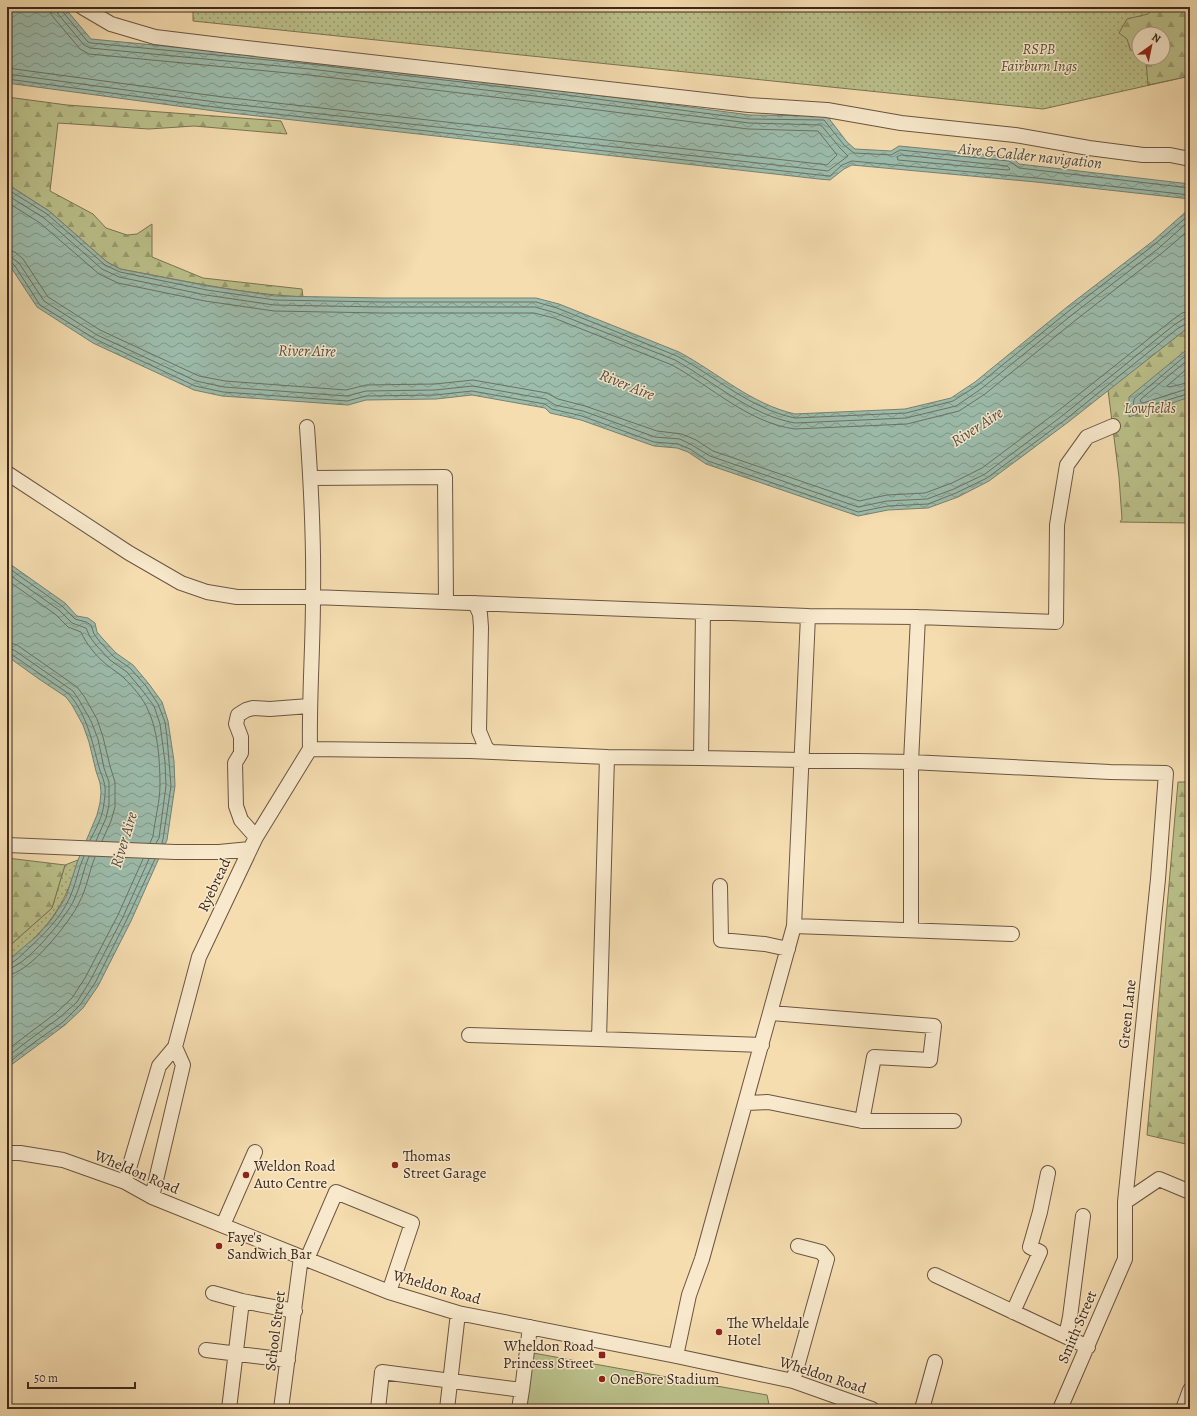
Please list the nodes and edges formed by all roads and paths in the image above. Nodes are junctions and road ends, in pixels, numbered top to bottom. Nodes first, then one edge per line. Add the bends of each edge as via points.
1 (82, 7) edge
2 (1190, 158) edge
3 (1113, 426) dead end
4 (308, 427) dead end
5 (7, 473) edge
6 (311, 478) junction
7 (314, 597) junction
8 (446, 602) junction
9 (475, 603) junction
10 (703, 612) junction
11 (808, 616) junction
12 (918, 617) junction
13 (309, 706) junction
14 (310, 749) junction
15 (491, 752) junction
16 (607, 757) junction
17 (701, 758) junction
18 (803, 760) junction
19 (911, 762) junction
20 (253, 843) junction
21 (7, 845) edge
22 (720, 886) dead end
23 (794, 926) junction
24 (910, 930) junction
25 (1012, 934) dead end
26 (788, 949) junction
27 (771, 1013) junction
28 (469, 1035) dead end
29 (599, 1039) junction
30 (762, 1045) junction
31 (175, 1047) junction
32 (746, 1103) junction
33 (862, 1121) junction
34 (954, 1121) dead end
35 (255, 1152) dead end
36 (7, 1153) edge
37 (1048, 1173) dead end
38 (125, 1182) junction
39 (1190, 1192) edge
40 (152, 1197) junction
41 (1125, 1202) junction
42 (1083, 1216) dead end
43 (223, 1226) junction
44 (798, 1246) dead end
45 (304, 1258) junction
46 (1125, 1259) joint
47 (935, 1275) dead end
48 (389, 1292) junction
49 (213, 1293) dead end
50 (242, 1301) junction
51 (294, 1311) junction
52 (1013, 1312) junction
53 (458, 1313) junction
54 (530, 1327) junction
55 (1066, 1336) junction
56 (1088, 1347) junction
57 (206, 1350) dead end
58 (236, 1354) junction
59 (676, 1356) junction
60 (288, 1360) junction
61 (935, 1362) dead end
62 (451, 1380) junction
63 (794, 1381) junction
64 (522, 1390) junction
65 (1190, 1390) edge
66 (229, 1409) edge
67 (281, 1409) edge
68 (378, 1409) edge
69 (447, 1409) edge
70 (520, 1409) edge
71 (872, 1409) edge
72 (922, 1409) edge
73 (1060, 1409) edge
74 (1183, 1409) edge

1 - 2 street via 111,24 155,37 749,105 828,110 901,123 1015,135 1089,148
3 - 12 street via 1087,437 1066,465 1057,525 1056,622
4 - 6 street
5 - 7 street via 129,553 181,583 207,592 237,597
6 - 7 street
6 - 8 street via 444,477
7 - 8 street
7 - 13 street
8 - 9 street
9 - 10 street
9 - 15 street via 480,614 481,627 479,731 486,748
10 - 11 street
10 - 17 street
11 - 12 street
11 - 18 street
12 - 19 street
13 - 14 street
13 - 20 street via 253,708 238,715 236,724 241,737 241,753 235,763 236,806
14 - 15 street
14 - 20 street, Ryebread
15 - 16 street
16 - 17 street
16 - 29 street
17 - 18 street
18 - 19 street
18 - 23 street
19 - 24 street
19 - 41 street, Green Lane via 1110,772 1166,772 1158,879
20 - 21 street via 219,852
20 - 31 street, Ryebread via 199,957
22 - 26 street via 721,940
23 - 24 street
23 - 26 street
24 - 25 street
26 - 27 street
27 - 30 street
27 - 33 street via 934,1026 930,1060 874,1057
28 - 29 street
29 - 30 street
30 - 32 street
31 - 38 street, Ryebread via 159,1066
31 - 40 street via 183,1065
32 - 33 street via 768,1102
32 - 59 street via 702,1259 689,1295
33 - 34 street
35 - 43 street
36 - 38 street, Wheldon Road via 63,1160
37 - 52 street via 1030,1247 1040,1252
38 - 40 street, Wheldon Road
39 - 41 street via 1159,1179
40 - 43 street, Wheldon Road
41 - 46 street, Green Lane
42 - 55 street
43 - 45 street, Wheldon Road
44 - 63 street via 821,1252 827,1259
45 - 48 street, Wheldon Road
45 - 48 street, School Street via 336,1192 412,1222
45 - 51 street, School Street
46 - 56 street, Smith Street
47 - 52 street
48 - 53 street, Wheldon Road
49 - 50 street
50 - 51 street
50 - 58 street
51 - 60 street, School Street
52 - 55 street
53 - 54 street, Wheldon Road
53 - 62 street
54 - 59 street, Wheldon Road
54 - 64 street
55 - 56 street
56 - 73 street, Smith Street
57 - 58 street
58 - 60 street
58 - 66 street
59 - 63 street, Wheldon Road
60 - 67 street, School Street
61 - 72 street
62 - 64 street
62 - 68 street via 382,1372
62 - 69 street
63 - 71 street, Wheldon Road
64 - 70 street
65 - 74 street

